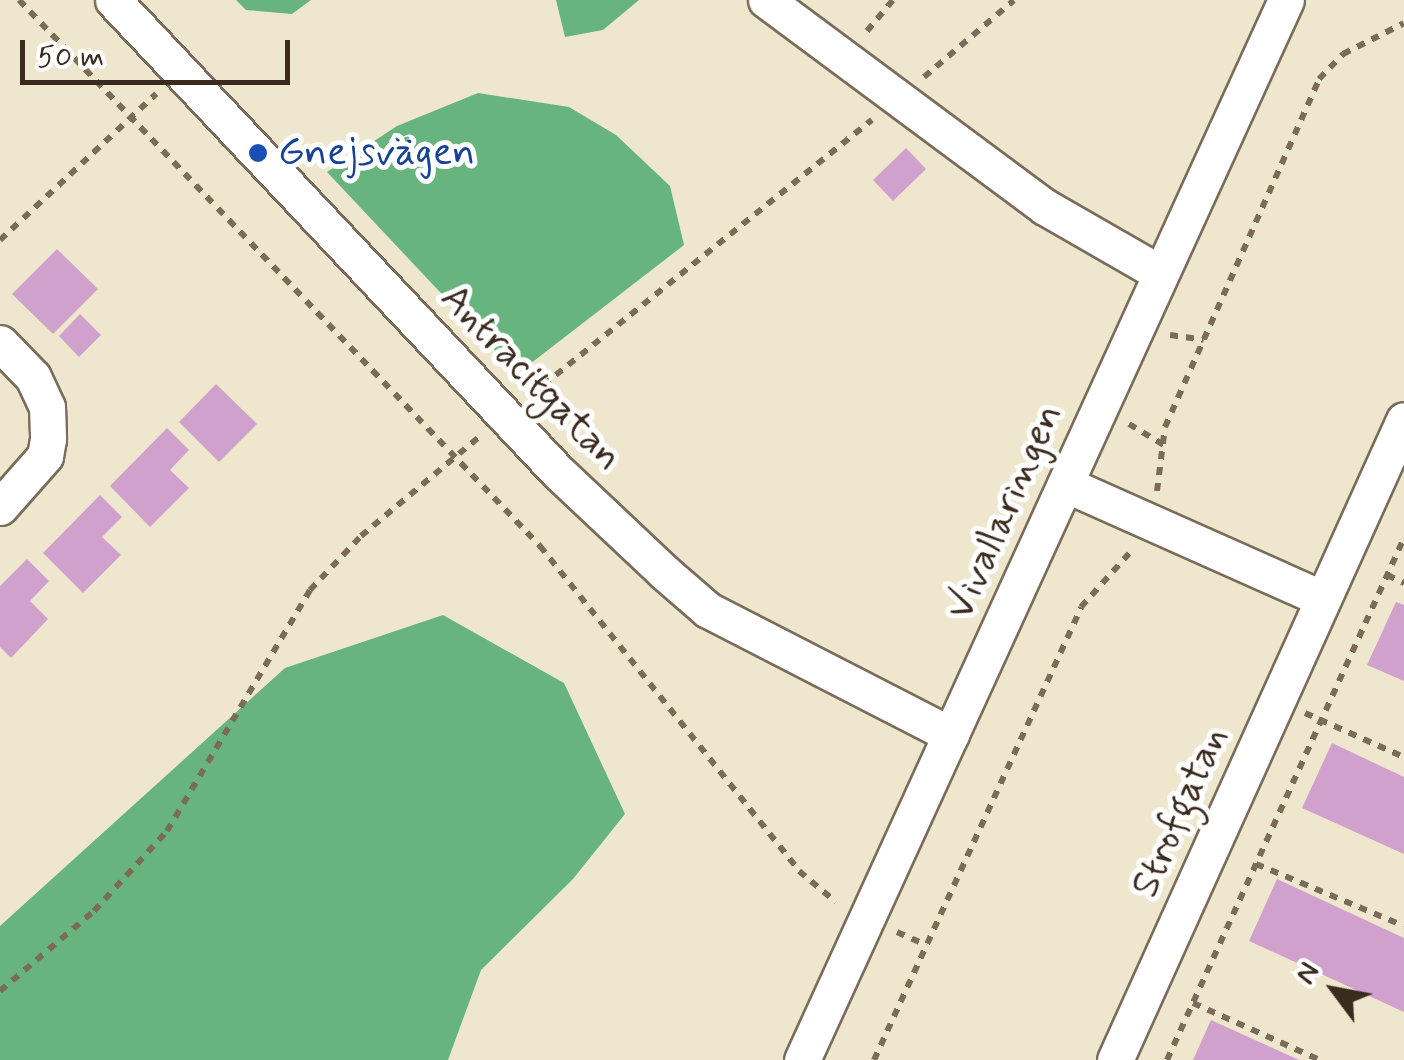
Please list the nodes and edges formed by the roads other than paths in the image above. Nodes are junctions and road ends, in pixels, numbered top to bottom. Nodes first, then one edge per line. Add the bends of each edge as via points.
1 (113, 0) edge
2 (766, 0) edge
3 (1286, 0) edge
4 (1160, 273) junction
5 (0, 343) edge
6 (1404, 420) edge
7 (1064, 484) junction
8 (0, 507) edge
9 (1323, 599) junction
10 (951, 734) junction
11 (802, 1060) edge
12 (1115, 1060) edge

1 - 10 street, Antracitgatan via 558,472 664,572 724,619
2 - 4 street via 1045,207
3 - 4 street, Vivallaringen
4 - 7 street, Vivallaringen
5 - 8 street via 32,377 46,407 48,439 45,456
6 - 9 street, Strofgatan
7 - 9 street
7 - 10 street, Vivallaringen
9 - 12 street, Strofgatan
10 - 11 street, Vivallaringen

